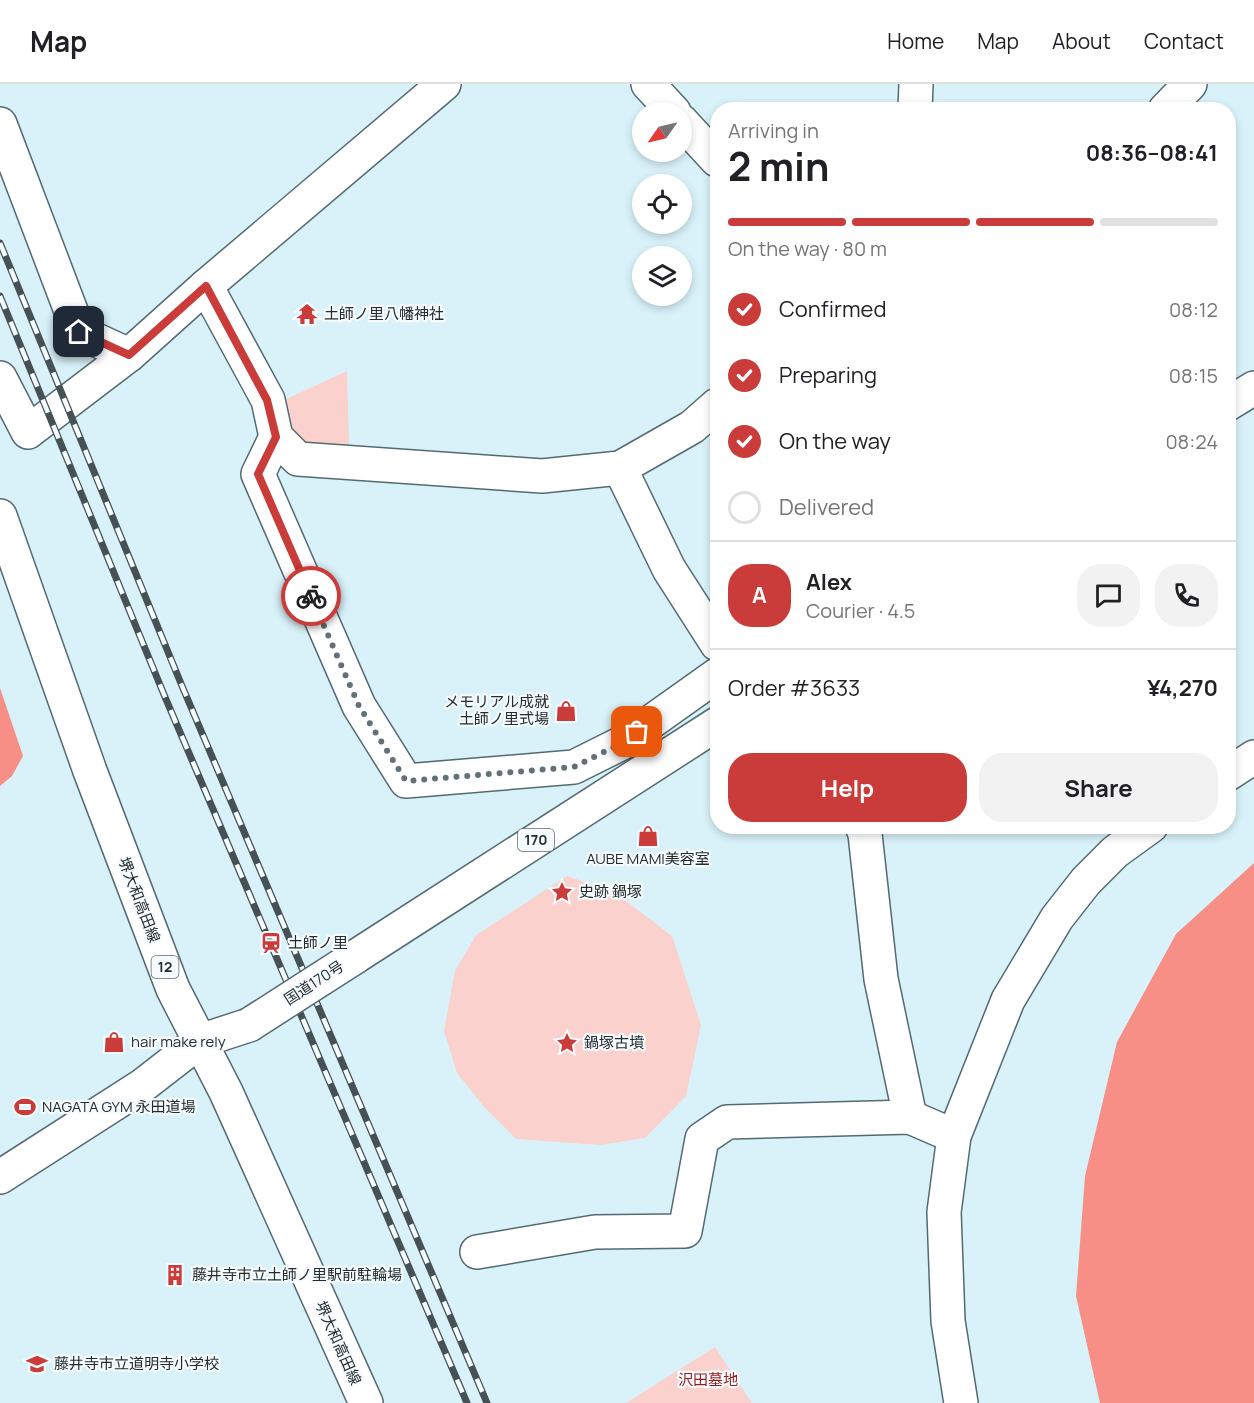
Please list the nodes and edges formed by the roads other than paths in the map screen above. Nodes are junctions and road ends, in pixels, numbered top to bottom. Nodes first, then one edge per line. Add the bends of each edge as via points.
1 (444, 84) edge
2 (648, 84) edge
3 (916, 84) edge
4 (1190, 84) edge
5 (665, 102) edge
6 (915, 102) edge
7 (1173, 102) edge
8 (0, 124) edge
9 (692, 133) edge
10 (710, 152) edge
11 (206, 286) junction
12 (129, 355) junction
13 (0, 378) edge
14 (1254, 388) edge
15 (1236, 399) edge
16 (710, 411) edge
17 (276, 437) junction
18 (620, 468) junction
19 (0, 516) edge
20 (710, 633) edge
21 (710, 680) edge
22 (710, 729) edge
23 (1254, 757) edge
24 (1236, 769) edge
25 (865, 834) edge
26 (1140, 834) edge
27 (200, 1041) junction
28 (909, 1117) junction
29 (954, 1136) junction
30 (0, 1178) edge
31 (477, 1252) dead end
32 (366, 1403) edge
33 (961, 1403) edge

1 - 11 main road
2 - 5 main road
3 - 6 main road
4 - 7 main road
8 - 12 main road via 79,332
9 - 10 main road
11 - 12 main road
11 - 17 main road via 267,400
12 - 13 main road via 28,432
14 - 15 main road
16 - 18 main road via 692,426
17 - 18 main road via 298,459 542,476
17 - 21 main road via 258,474 359,706 406,781 574,767 620,744
18 - 20 main road via 669,569
19 - 27 main road, 堺大和高田線 / 12 via 90,771 169,978
22 - 27 main road, 国道170号 / 170, bridge via 249,1025
23 - 24 main road
25 - 28 main road via 880,979
26 - 29 main road via 1086,881 1058,918 1008,1000
27 - 30 main road, 国道170号 / 170 via 142,1086
27 - 32 main road, 堺大和高田線 / 12
28 - 29 main road
28 - 31 main road via 727,1122 702,1139 684,1231 595,1232
29 - 33 main road via 944,1212 948,1321

